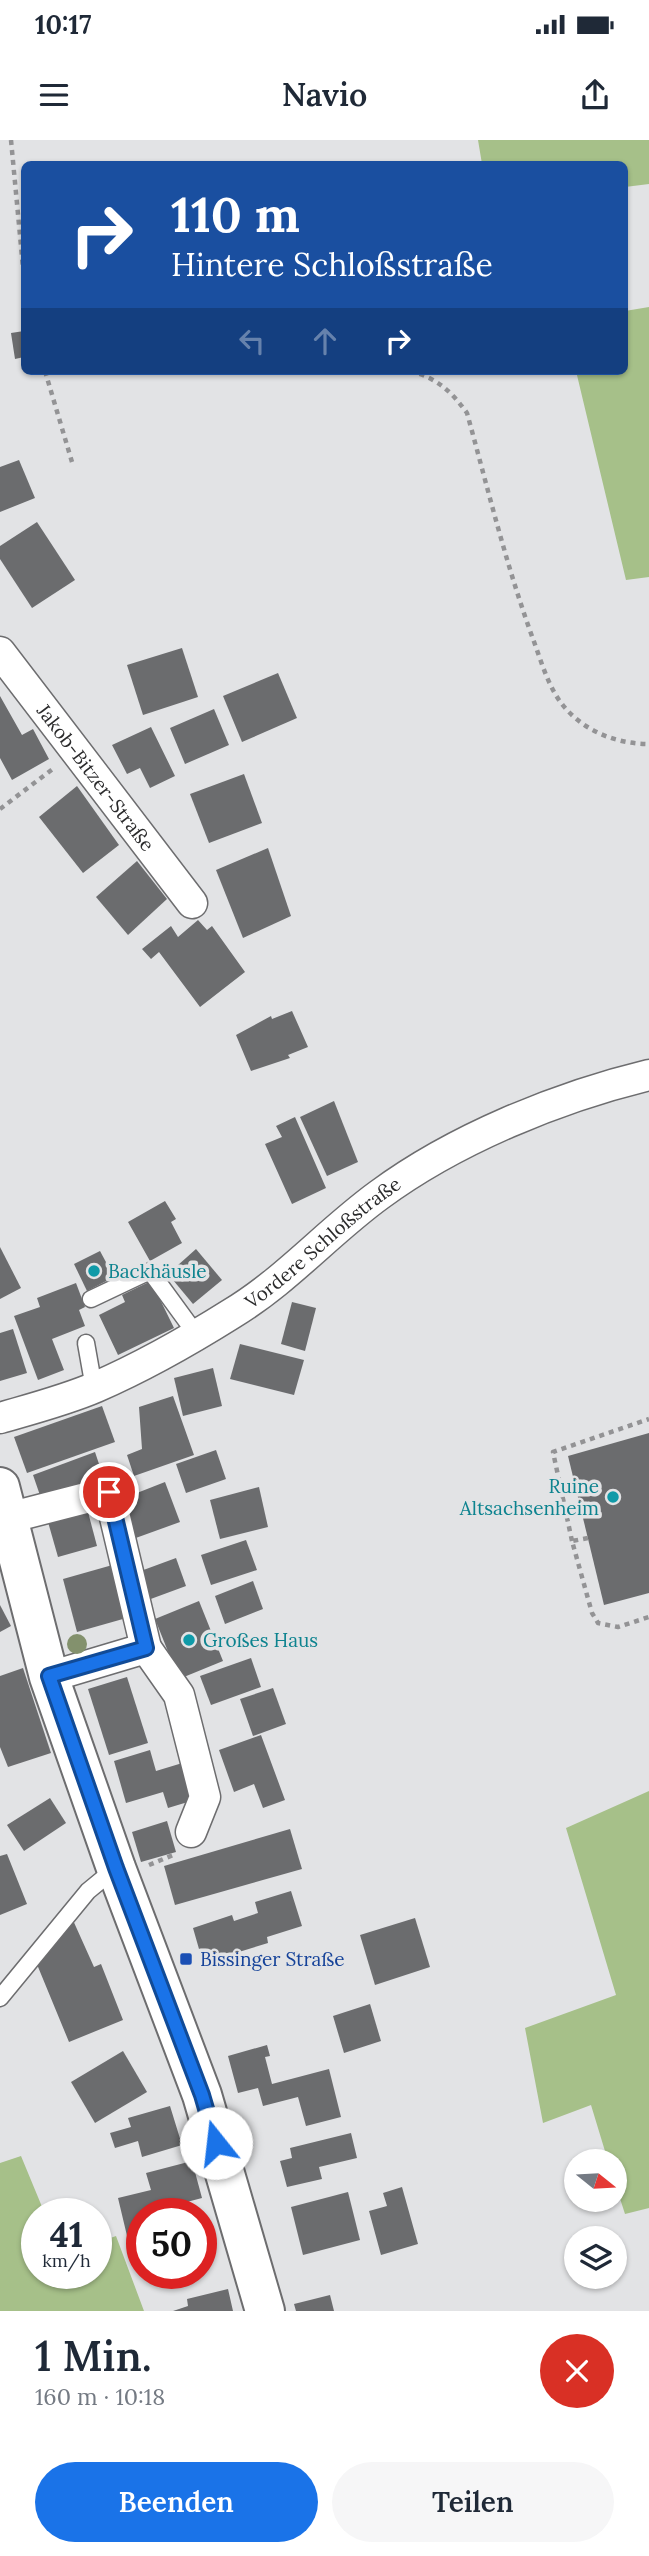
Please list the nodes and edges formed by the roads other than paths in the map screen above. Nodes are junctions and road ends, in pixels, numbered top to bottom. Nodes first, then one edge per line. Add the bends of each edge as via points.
1 (0, 652) edge
2 (192, 903) dead end
3 (649, 1075) edge
4 (91, 1299) dead end
5 (196, 1334) junction
6 (86, 1343) dead end
7 (94, 1388) junction
8 (0, 1418) edge
9 (4, 1503) edge
10 (146, 1648) junction
11 (49, 1676) junction
12 (191, 1832) road end
13 (118, 1872) junction
14 (0, 1998) edge
15 (265, 2311) edge

1 - 2 street, Jakob-Bitzer-Straße
3 - 5 street, Vordere Schloßstraße via 606,1085 509,1123 426,1165 379,1195 278,1283
4 - 5 lane via 150,1271
5 - 7 street, Vordere Schloßstraße
6 - 7 lane
7 - 8 street, Vordere Schloßstraße
9 - 10 street via 109,1492
9 - 11 main road
10 - 11 street
10 - 12 street via 179,1695 205,1797
11 - 13 main road
13 - 14 lane via 88,1891
13 - 15 main road via 202,2095

